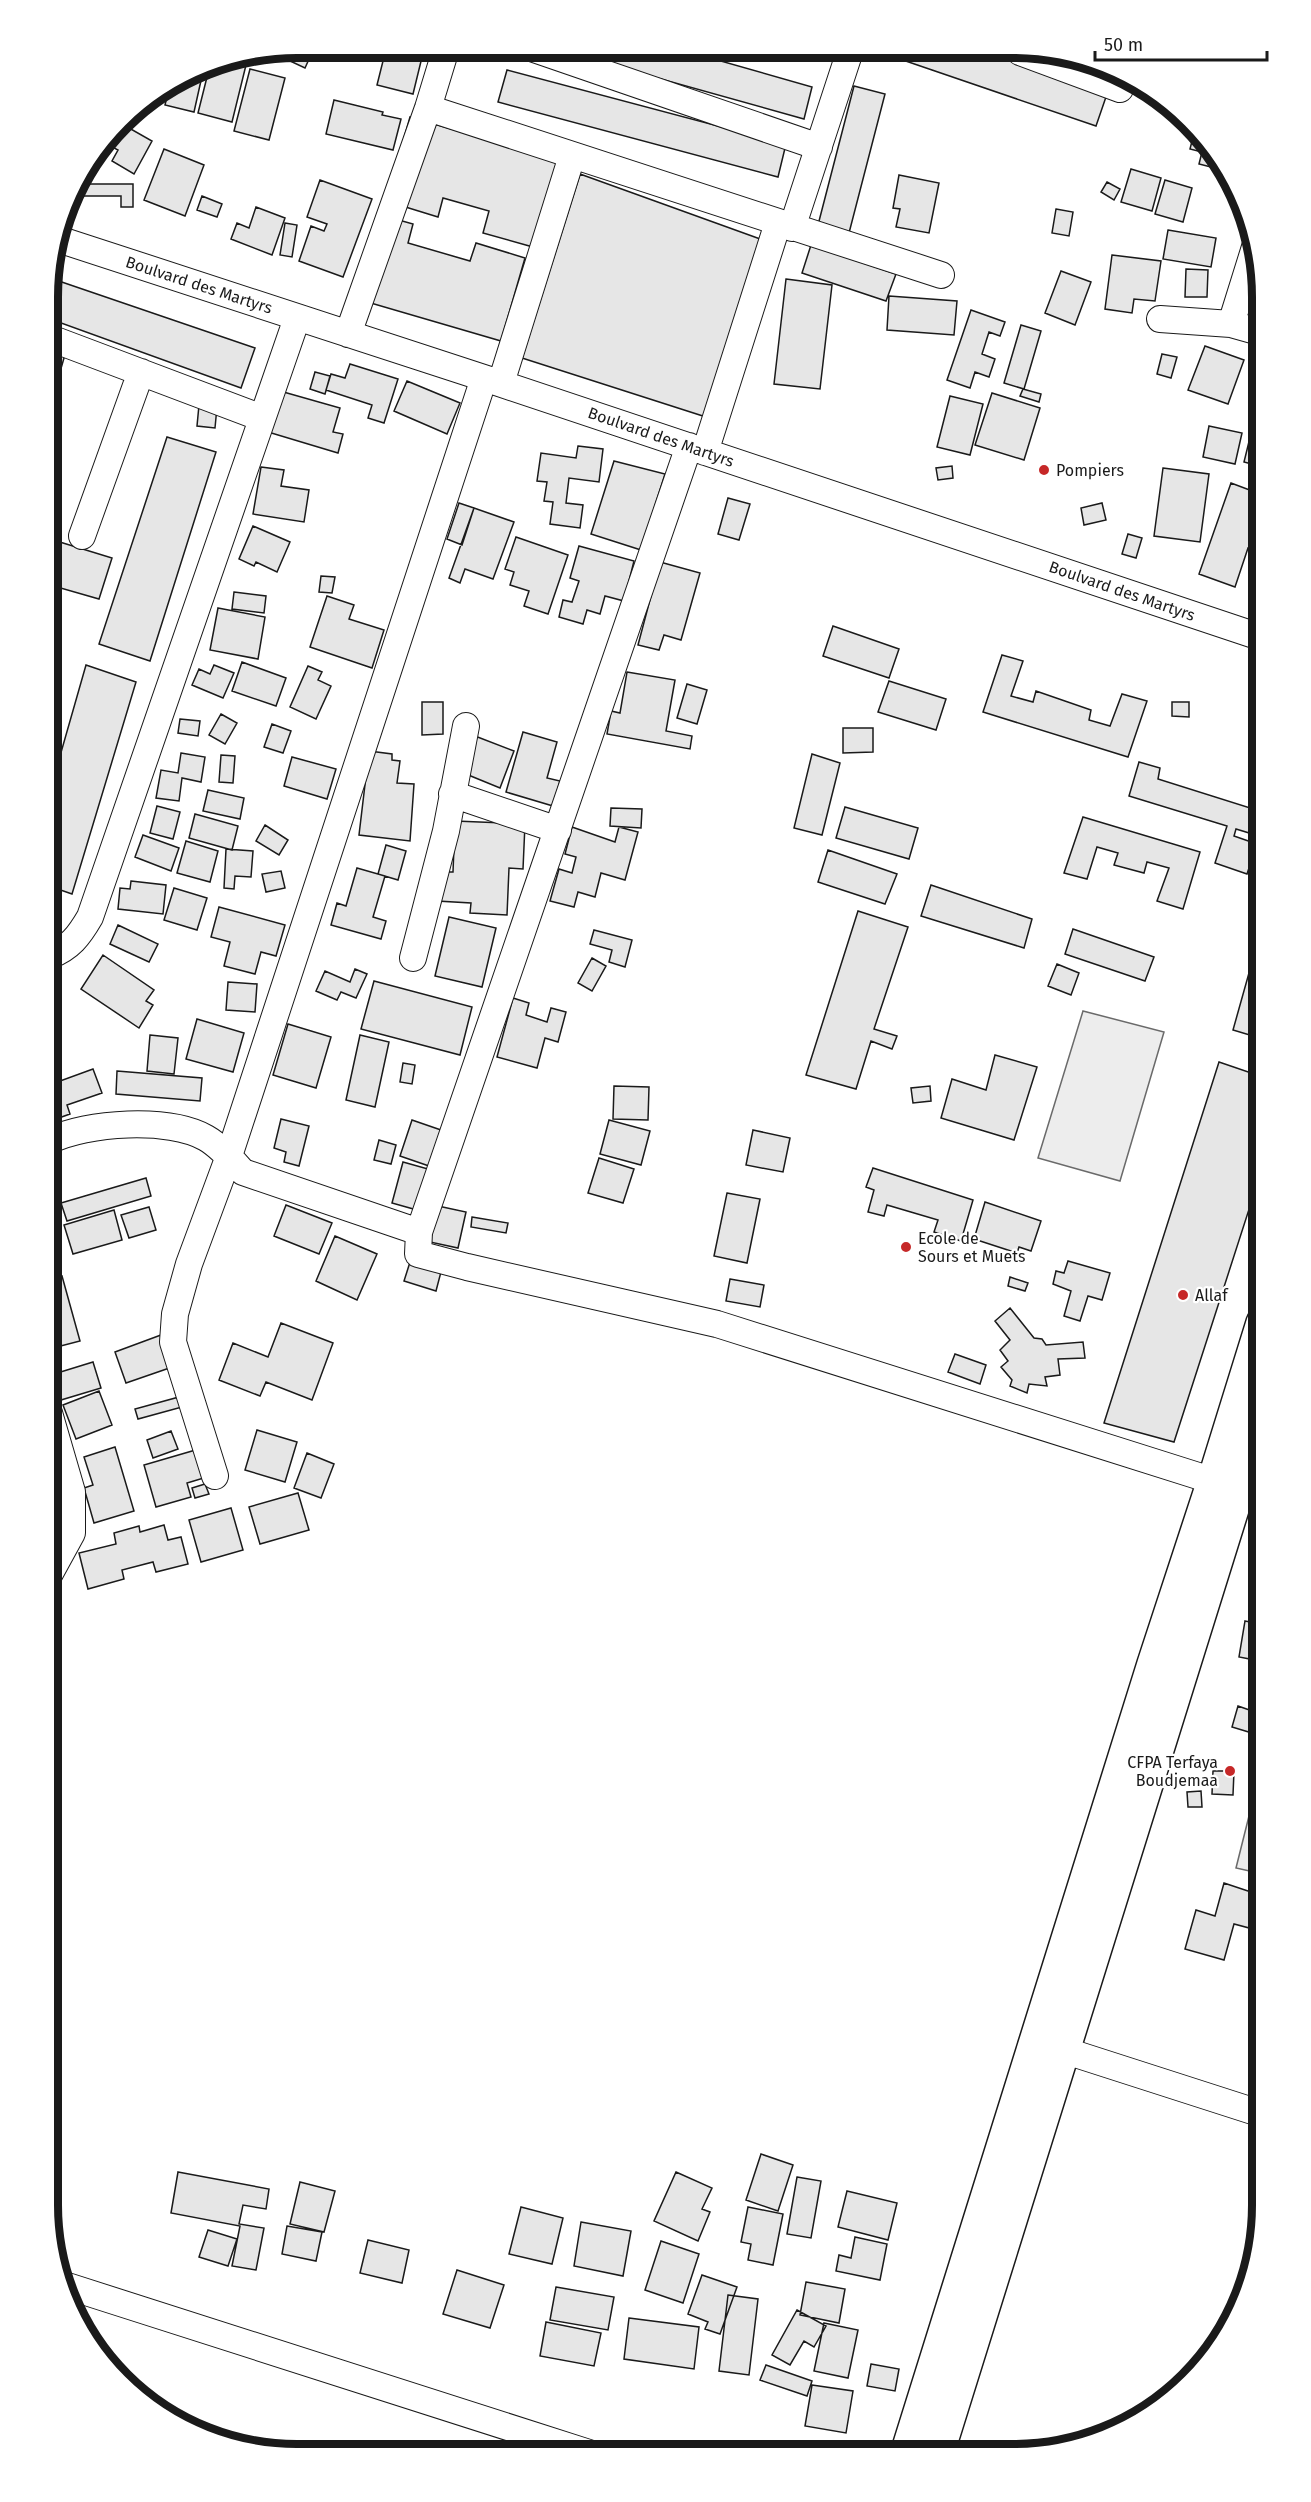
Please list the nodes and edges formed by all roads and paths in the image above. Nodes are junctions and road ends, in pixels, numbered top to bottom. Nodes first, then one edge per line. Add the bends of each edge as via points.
1 (443, 58) edge
2 (558, 58) edge
3 (848, 58) edge
4 (1044, 61) edge
5 (1120, 89) dead end
6 (428, 108) junction
7 (819, 147) junction
8 (572, 156) junction
9 (785, 226) junction
10 (65, 241) edge
11 (1250, 264) edge
12 (940, 274) dead end
13 (297, 318) junction
14 (1160, 319) dead end
15 (1231, 324) junction
16 (1252, 330) edge
17 (348, 334) junction
18 (58, 341) edge
19 (141, 372) junction
20 (493, 380) junction
21 (262, 418) junction
22 (697, 449) junction
23 (82, 536) dead end
24 (1252, 634) edge
25 (466, 726) dead end
26 (452, 794) junction
27 (558, 830) junction
28 (58, 952) edge
29 (413, 958) dead end
30 (58, 1138) edge
31 (229, 1156) junction
32 (419, 1232) junction
33 (1252, 1372) edge
34 (1252, 1434) edge
35 (58, 1444) edge
36 (214, 1476) dead end
37 (1226, 1487) junction
38 (58, 1559) edge
39 (1063, 2050) junction
40 (1252, 2111) edge
41 (74, 2288) edge
42 (561, 2444) edge
43 (910, 2444) edge
44 (940, 2444) edge

1 - 6 street
2 - 7 street
3 - 7 street
4 - 5 street
6 - 8 street
6 - 17 street
7 - 9 street
8 - 9 street
8 - 20 street
9 - 12 street
9 - 22 street
10 - 13 street, Boulvard des Martyrs
11 - 15 street
13 - 17 street, Boulvard des Martyrs
13 - 21 street
14 - 15 street
15 - 16 street
17 - 20 street, Boulvard des Martyrs
18 - 19 street
19 - 21 street
19 - 23 street
20 - 22 street, Boulvard des Martyrs
20 - 31 street
21 - 28 street via 90,917 77,939
22 - 24 street, Boulvard des Martyrs
22 - 27 street
25 - 26 street
26 - 27 street
26 - 29 street
27 - 32 street
30 - 31 street via 90,1129 144,1124 179,1127 206,1138
31 - 32 street via 243,1172
31 - 36 street via 189,1264 175,1314 173,1342
32 - 37 street via 418,1254 717,1324
33 - 37 main road
34 - 37 main road
35 - 38 street via 72,1492 72,1533
37 - 39 main road
37 - 43 main road via 1154,1664
39 - 40 street
39 - 44 main road
41 - 42 street

